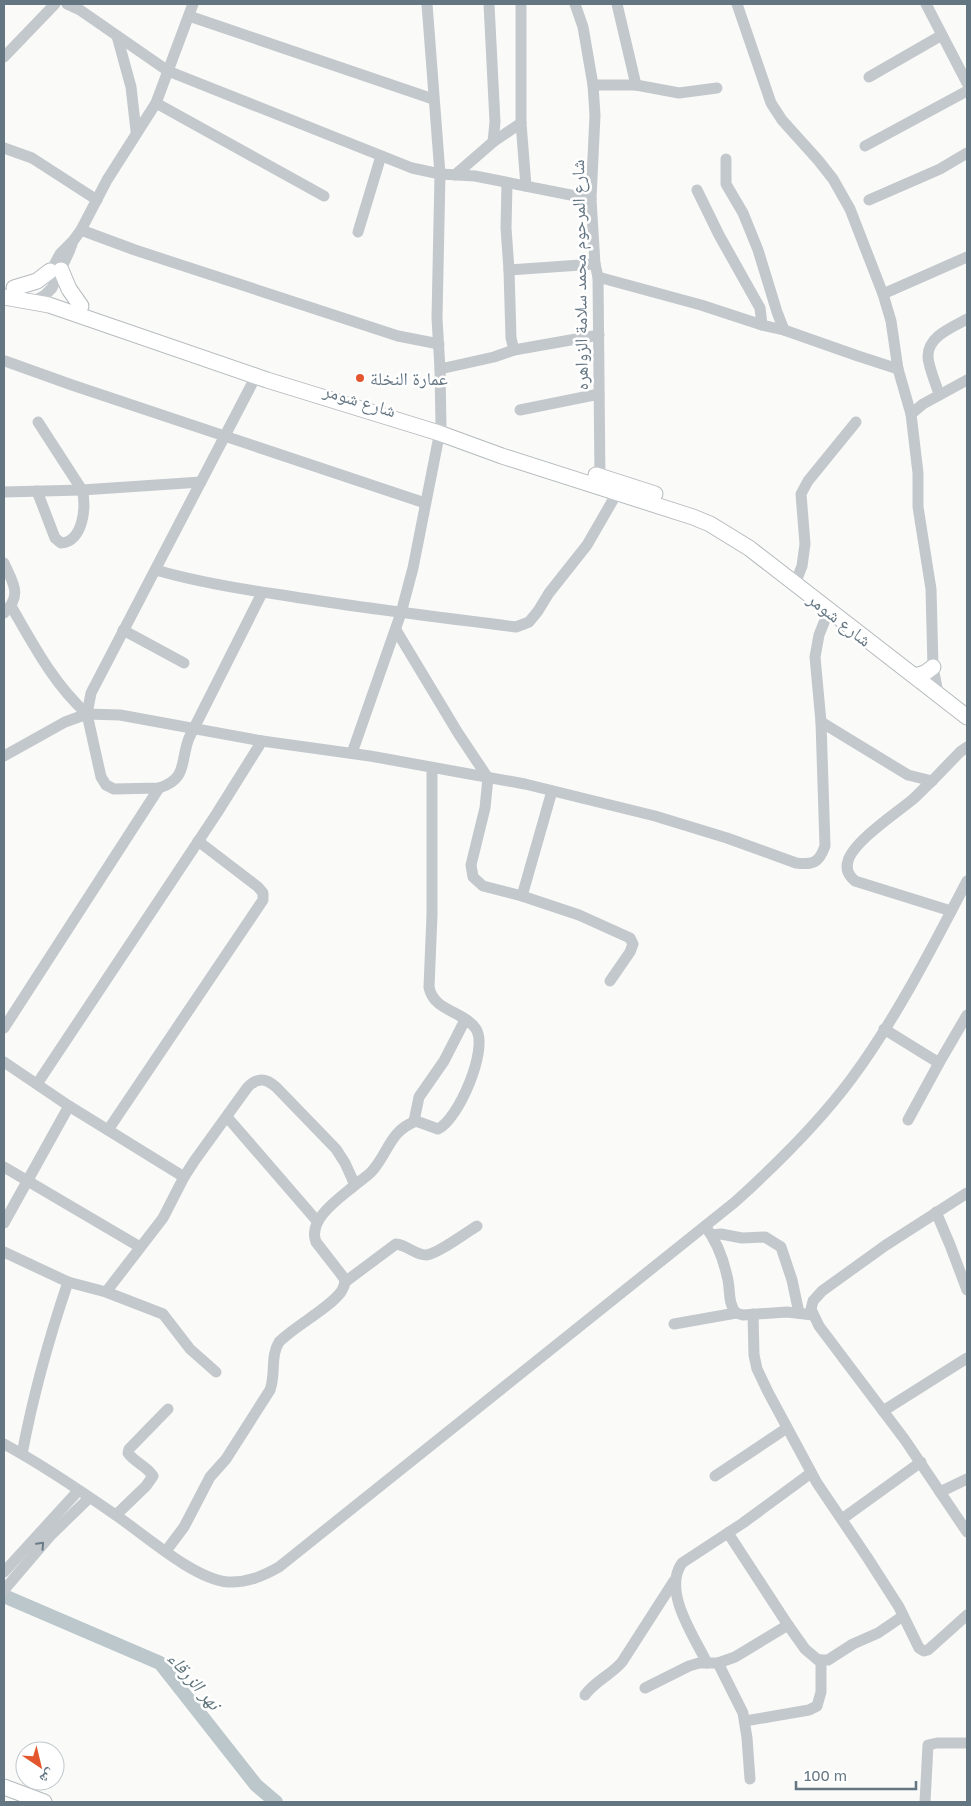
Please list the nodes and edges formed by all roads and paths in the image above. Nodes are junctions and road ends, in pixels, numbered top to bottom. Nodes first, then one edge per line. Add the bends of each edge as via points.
1 (55, 4) edge
2 (67, 4) edge
3 (193, 4) edge
4 (427, 4) edge
5 (489, 4) edge
6 (521, 4) edge
7 (575, 4) edge
8 (617, 4) edge
9 (737, 4) edge
10 (926, 4) edge
11 (82, 7) edge
12 (190, 16) junction
13 (942, 35) junction
14 (117, 36) junction
15 (4, 57) edge
16 (168, 71) junction
17 (869, 76) dead end
18 (967, 83) edge
19 (593, 85) junction
20 (636, 85) junction
21 (717, 88) dead end
22 (967, 91) edge
23 (433, 99) junction
24 (156, 103) junction
25 (521, 122) junction
26 (136, 131) junction
27 (493, 142) junction
28 (865, 146) dead end
29 (4, 148) edge
30 (967, 153) edge
31 (381, 156) junction
32 (726, 159) dead end
33 (440, 174) junction
34 (455, 175) junction
35 (507, 183) junction
36 (526, 186) junction
37 (697, 190) dead end
38 (324, 196) dead end
39 (591, 199) junction
40 (96, 200) junction
41 (870, 200) dead end
42 (80, 230) junction
43 (358, 232) dead end
44 (967, 256) edge
45 (595, 264) junction
46 (56, 270) junction
47 (509, 270) junction
48 (598, 277) junction
49 (7, 291) edge
50 (883, 294) junction
51 (42, 301) junction
52 (81, 306) junction
53 (967, 319) edge
54 (762, 325) junction
55 (784, 330) junction
56 (598, 335) junction
57 (438, 344) junction
58 (514, 350) junction
59 (5, 361) dead end
60 (440, 369) junction
61 (898, 369) junction
62 (256, 376) junction
63 (967, 380) edge
64 (599, 394) junction
65 (939, 394) junction
66 (520, 410) dead end
67 (911, 414) junction
68 (38, 422) dead end
69 (856, 422) dead end
70 (440, 430) junction
71 (224, 435) junction
72 (201, 482) junction
73 (600, 482) junction
74 (82, 490) junction
75 (37, 491) junction
76 (4, 492) edge
77 (617, 493) junction
78 (426, 503) junction
79 (710, 524) junction
80 (4, 563) edge
81 (156, 570) junction
82 (795, 584) junction
83 (262, 593) junction
84 (7, 609) edge
85 (829, 610) junction
86 (401, 613) junction
87 (123, 630) junction
88 (396, 630) junction
89 (184, 664) dead end
90 (933, 667) junction
91 (915, 676) junction
92 (938, 693) junction
93 (87, 714) junction
94 (967, 717) edge
95 (820, 722) junction
96 (194, 728) junction
97 (262, 741) junction
98 (967, 747) edge
99 (352, 753) junction
100 (4, 756) edge
101 (432, 768) junction
102 (488, 778) junction
103 (932, 781) junction
104 (159, 788) junction
105 (552, 791) junction
106 (198, 841) junction
107 (967, 881) edge
108 (522, 896) junction
109 (951, 910) junction
110 (610, 981) dead end
111 (967, 1015) edge
112 (465, 1020) junction
113 (4, 1028) edge
114 (884, 1029) junction
115 (4, 1062) edge
116 (939, 1062) junction
117 (37, 1084) junction
118 (70, 1106) junction
119 (226, 1117) junction
120 (908, 1120) dead end
121 (414, 1121) junction
122 (108, 1130) junction
123 (4, 1167) edge
124 (184, 1177) junction
125 (26, 1180) junction
126 (355, 1185) junction
127 (967, 1193) edge
128 (936, 1212) junction
129 (317, 1221) junction
130 (4, 1223) edge
131 (477, 1226) dead end
132 (705, 1226) junction
133 (712, 1235) junction
134 (140, 1247) junction
135 (4, 1252) edge
136 (68, 1282) junction
137 (345, 1282) junction
138 (967, 1290) edge
139 (106, 1292) junction
140 (736, 1313) junction
141 (799, 1313) junction
142 (753, 1314) junction
143 (813, 1314) junction
144 (674, 1324) dead end
145 (967, 1358) edge
146 (216, 1372) dead end
147 (168, 1410) dead end
148 (883, 1411) junction
149 (787, 1428) junction
150 (4, 1444) edge
151 (22, 1454) junction
152 (921, 1462) junction
153 (811, 1473) junction
154 (715, 1476) dead end
155 (967, 1478) edge
156 (78, 1491) junction
157 (940, 1492) junction
158 (89, 1498) junction
159 (116, 1515) junction
160 (842, 1519) junction
161 (967, 1532) edge
162 (728, 1533) junction
163 (166, 1551) junction
164 (6, 1581) edge
165 (674, 1581) junction
166 (967, 1615) edge
167 (903, 1616) junction
168 (788, 1625) junction
169 (821, 1660) junction
170 (712, 1663) junction
171 (645, 1688) dead end
172 (585, 1695) dead end
173 (745, 1721) junction
174 (967, 1743) edge
175 (750, 1779) dead end
176 (4, 1787) edge
177 (44, 1802) edge
178 (925, 1802) edge

1 - 15 street
2 - 11 street
3 - 12 street
4 - 23 street
5 - 27 street
6 - 25 street
7 - 19 street, شارع المرحوم محمد سلامة الزواهره via 583,27
8 - 20 street
9 - 50 street via 772,103 782,120 833,179 850,209
10 - 13 street
11 - 14 street
12 - 16 street
12 - 23 street
13 - 17 street
13 - 18 street
14 - 16 street
14 - 26 street via 131,87
16 - 24 street
16 - 31 street
19 - 20 street
19 - 39 street, شارع المرحوم محمد سلامة الزواهره via 595,115
20 - 21 street via 678,92
22 - 28 street
23 - 33 street
24 - 26 street
24 - 38 street
25 - 27 street
25 - 36 street
26 - 40 street
27 - 34 street
29 - 40 street via 32,158
30 - 41 street via 940,169
31 - 33 street
31 - 43 street
32 - 55 street via 726,184 743,213 758,250
33 - 34 street
33 - 57 street
34 - 35 street
35 - 36 street
35 - 47 street
36 - 39 street
37 - 54 street via 756,301
39 - 45 street, شارع المرحوم محمد سلامة الزواهره
40 - 42 street
42 - 46 street via 63,249
42 - 57 street via 398,336
44 - 50 street
45 - 47 street
45 - 48 street, شارع المرحوم محمد سلامة الزواهره
46 - 49 main road via 37,281
46 - 51 street via 45,285
46 - 52 main road
47 - 58 street
48 - 54 street
48 - 56 street, شارع المرحوم محمد سلامة الزواهره
49 - 51 main road, شارع شومر
50 - 61 street via 891,321
51 - 52 main road, شارع شومر
51 - 62 main road, شارع شومر
52 - 70 main road, شارع شومر via 260,368 416,417
53 - 65 street via 932,341 928,355
54 - 55 street
55 - 61 street
56 - 58 street
56 - 64 street, شارع المرحوم محمد سلامة الزواهره
57 - 60 street
58 - 60 street
59 - 71 street
60 - 70 street
61 - 67 street
62 - 70 main road, شارع شومر
62 - 71 street
63 - 65 street
64 - 66 street
64 - 73 street, شارع المرحوم محمد سلامة الزواهره
65 - 67 street
67 - 90 street via 918,473 918,507 931,588
68 - 74 street
69 - 82 street via 801,494 805,544
70 - 73 main road, شارع شومر
70 - 78 street
71 - 72 street
71 - 78 street
72 - 74 street
72 - 81 street
73 - 77 main road, شارع شومر
73 - 79 main road, شارع شومر via 679,502
74 - 75 street
74 - 75 street via 85,503 82,519 75,535 65,543 52,535
75 - 76 street
77 - 79 main road, شارع شومر
77 - 86 street via 587,545 529,622 516,627
78 - 86 street
79 - 82 main road, شارع شومر via 749,548
80 - 84 street via 16,592
81 - 83 street
81 - 87 street
82 - 85 main road, شارع شومر
83 - 86 street
83 - 96 street
84 - 93 street via 54,678
85 - 91 main road, شارع شومر
85 - 95 street via 815,657
86 - 88 street
87 - 89 street
87 - 93 street via 91,693
88 - 99 street
88 - 102 street
90 - 91 main road via 925,674
90 - 92 street
91 - 92 main road, شارع شومر
92 - 94 main road, شارع شومر
93 - 96 street via 120,715
93 - 100 street via 65,722
93 - 104 street via 101,777 106,786 114,789
95 - 103 street via 908,775
95 - 105 street via 825,846 816,862 796,863 655,816
96 - 97 street
96 - 104 street via 180,774
97 - 99 street
97 - 106 street
98 - 103 street
99 - 101 street
101 - 102 street
101 - 112 street via 429,987 437,1002
102 - 105 street
102 - 108 street via 471,874 483,886
103 - 109 street via 857,846 848,860 847,870 855,881
104 - 113 street
105 - 108 street
106 - 117 street
106 - 122 street via 258,887 263,892 263,900
107 - 109 street
108 - 110 street via 579,915 630,938 633,944 630,952
109 - 114 street
111 - 116 street
112 - 121 street via 444,1061 419,1097
112 - 121 street via 477,1030 480,1044 465,1094 441,1127 433,1128
114 - 116 street
114 - 132 street via 851,1079 807,1132 772,1169
115 - 117 street
116 - 120 street
117 - 118 street
118 - 122 street
118 - 125 street
119 - 124 street
119 - 126 street via 251,1084 262,1079 270,1082 336,1150
119 - 129 street
121 - 126 street via 392,1138 372,1170
122 - 124 street
123 - 125 street
124 - 134 street via 163,1218
125 - 130 street
125 - 134 street
126 - 129 street
127 - 128 street
128 - 138 street
128 - 143 street via 822,1291 813,1302
129 - 137 street via 314,1228 316,1242
131 - 137 street via 431,1254 419,1254 405,1245 396,1244
132 - 133 street
132 - 163 street via 279,1567 262,1577 228,1582 205,1576
133 - 140 street via 728,1278 729,1298
133 - 141 street via 765,1237 781,1247
134 - 139 street
135 - 136 street
136 - 139 street
136 - 151 street via 35,1392
137 - 163 street via 340,1294 274,1349 270,1390 226,1459 210,1477 184,1527
139 - 146 street via 162,1314 190,1349
140 - 142 street
140 - 144 street
141 - 142 street
141 - 143 street
142 - 149 street via 757,1369
143 - 148 street
145 - 148 street
147 - 159 street via 129,1448 129,1454 152,1476
148 - 152 street
149 - 153 street
149 - 154 street
150 - 151 street
151 - 156 street
152 - 157 street
152 - 160 street
153 - 160 street
153 - 162 street
155 - 157 street
156 - 158 street
156 - 164 street
157 - 161 street
158 - 159 street
164 -> 158 street
159 - 163 street
160 - 167 street
162 - 165 street via 682,1563
162 - 168 street
165 - 170 street via 681,1610
165 - 172 street via 622,1662
166 - 167 street via 924,1651 919,1648
167 - 169 street via 828,1660
168 - 169 street via 812,1657
168 - 170 street via 735,1657
169 - 173 street via 821,1692 817,1706
170 - 171 street via 689,1666
170 - 173 street via 736,1696
173 - 175 street
174 - 178 street via 928,1745
176 - 177 main road

